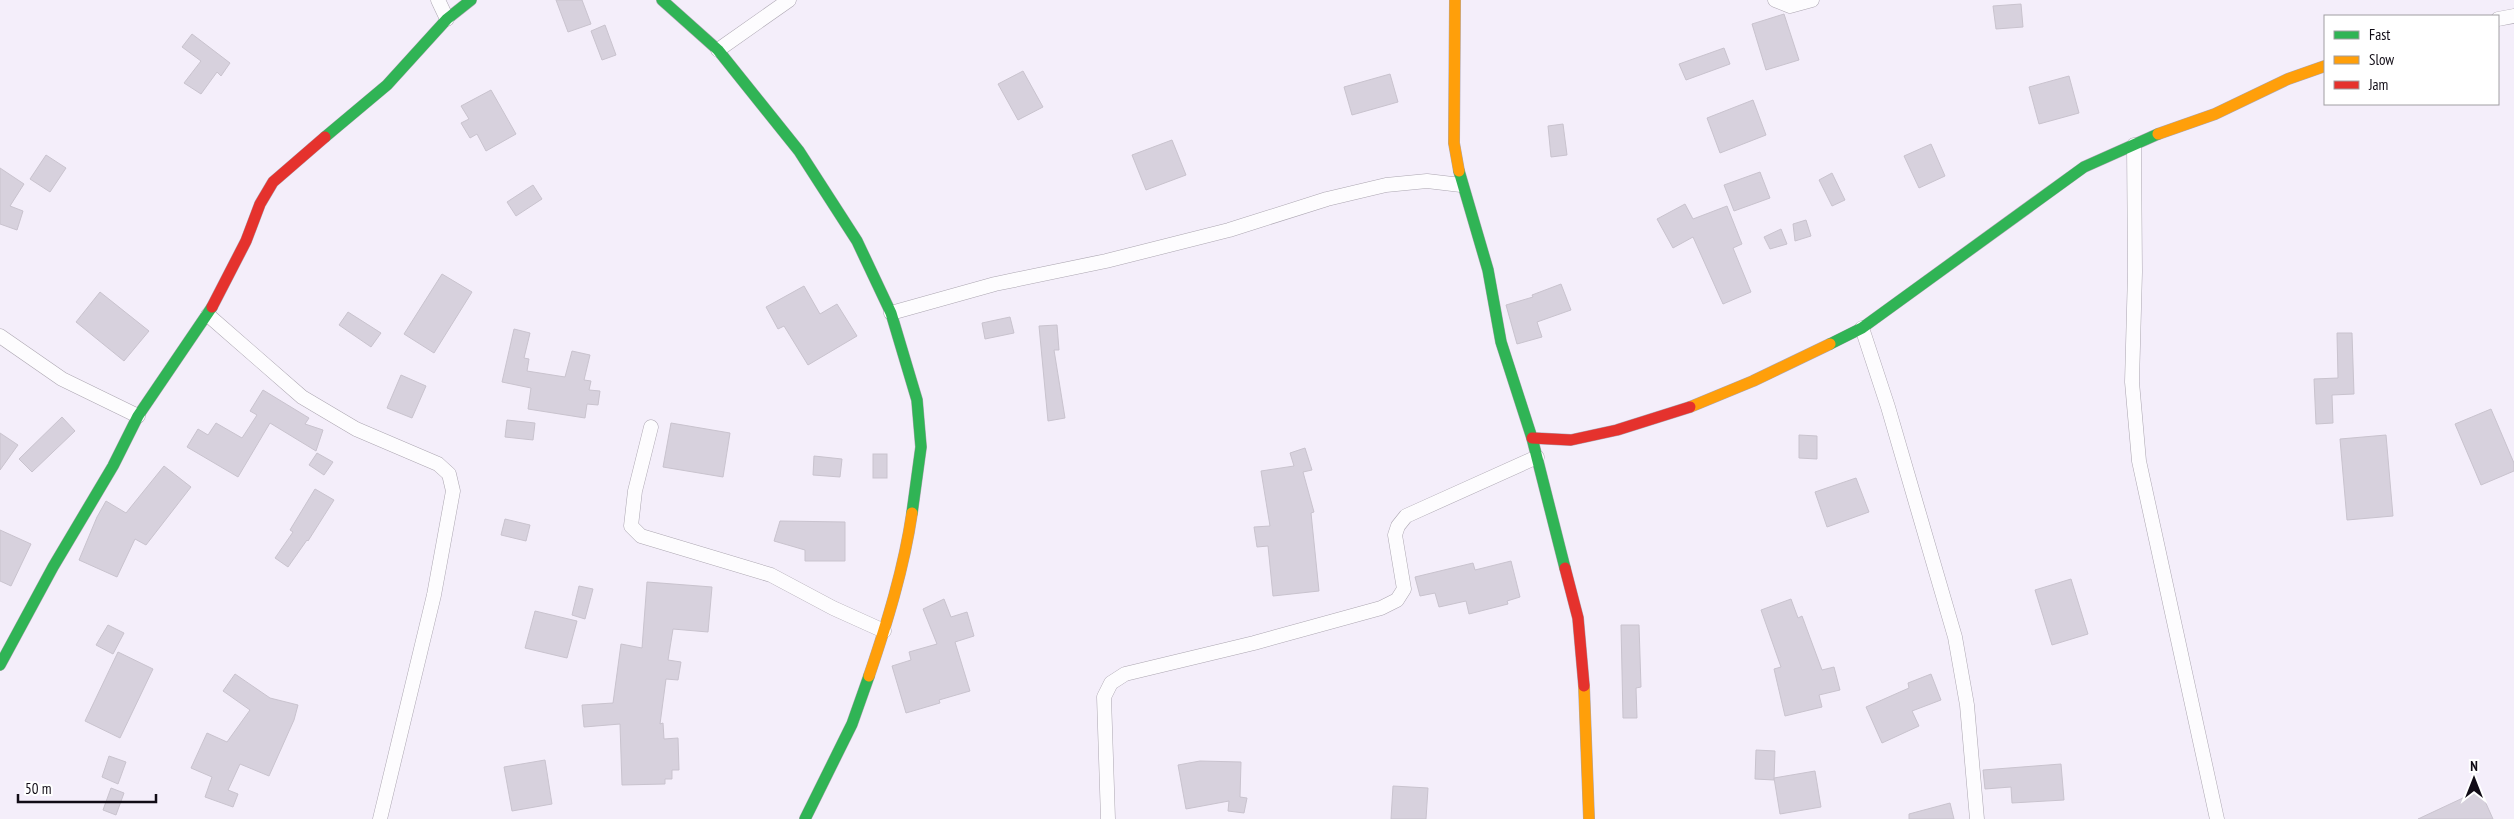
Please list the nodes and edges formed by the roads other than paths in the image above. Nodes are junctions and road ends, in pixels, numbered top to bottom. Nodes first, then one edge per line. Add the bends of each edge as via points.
1 (438, 0) edge
2 (471, 0) edge
3 (662, 0) edge
4 (789, 0) edge
5 (1455, 0) edge
6 (1775, 0) edge
7 (1812, 0) edge
8 (2514, 16) edge
9 (447, 19) junction
10 (2499, 19) edge
11 (718, 50) junction
12 (2324, 66) edge
13 (2134, 144) junction
14 (1462, 185) junction
15 (891, 313) junction
16 (208, 315) junction
17 (1862, 328) junction
18 (0, 336) edge
19 (138, 416) junction
20 (650, 426) dead end
21 (1532, 438) junction
22 (1537, 458) junction
23 (884, 631) junction
24 (0, 665) edge
25 (380, 819) edge
26 (805, 819) edge
27 (1108, 819) edge
28 (1589, 819) edge
29 (1977, 819) edge
30 (2217, 819) edge

1 - 9 street
2 - 9 street
3 - 11 street
4 - 11 street
5 - 14 street via 1454,143
6 - 7 street via 1790,6
8 - 10 street
9 - 16 street via 387,85 273,182
11 - 15 street via 799,152 833,202 857,241
12 - 13 street via 2288,79 2215,114
13 - 17 street via 2084,167
13 - 30 street via 2132,382 2140,461
14 - 15 street via 1427,181 1386,184 1229,230 1106,261 994,284
14 - 21 street via 1488,270 1501,342
15 - 23 street via 917,400 921,447 908,540
16 - 19 street
16 - 25 street via 302,396 356,429 438,464 449,474 454,491 434,595
17 - 21 street via 1753,381 1683,410 1571,440
17 - 29 street via 1955,637 1967,705
18 - 19 street via 62,379
19 - 24 street
20 - 23 street via 631,511 631,526 641,536 771,574
21 - 22 street
22 - 27 street via 1406,516 1395,534 1404,589 1397,600 1381,608 1254,643 1125,674 1111,683 1104,697
22 - 28 street via 1578,618 1583,663
23 - 26 street via 852,724

